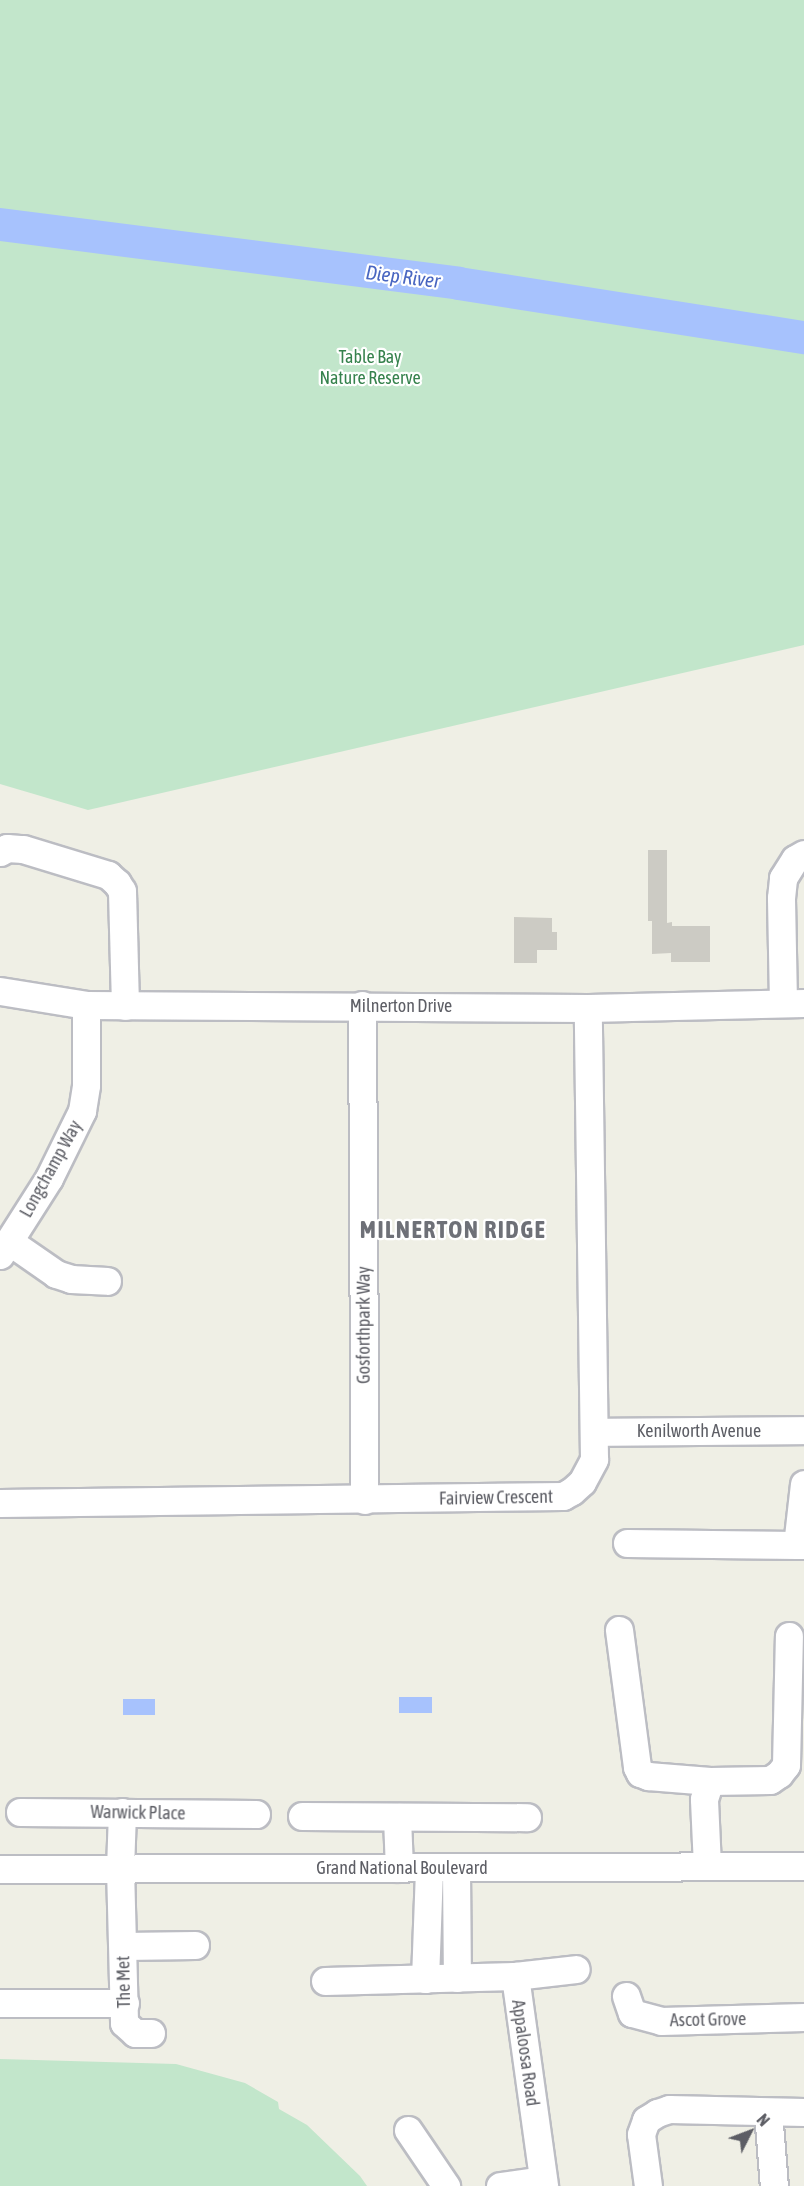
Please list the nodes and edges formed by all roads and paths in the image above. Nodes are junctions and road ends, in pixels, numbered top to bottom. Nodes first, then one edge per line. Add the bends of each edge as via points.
1 (0, 852) edge
2 (804, 854) edge
3 (0, 991) edge
4 (794, 1003) edge
5 (86, 1005) junction
6 (362, 1005) junction
7 (125, 1006) junction
8 (588, 1008) junction
9 (5, 1248) edge
10 (107, 1281) dead end
11 (804, 1431) edge
12 (594, 1432) junction
13 (804, 1484) edge
14 (365, 1500) junction
15 (0, 1503) edge
16 (627, 1543) dead end
17 (800, 1545) edge
18 (619, 1630) dead end
19 (789, 1636) dead end
20 (707, 1790) junction
21 (20, 1812) dead end
22 (256, 1814) dead end
23 (302, 1816) dead end
24 (397, 1817) junction
25 (527, 1817) dead end
26 (122, 1819) junction
27 (707, 1866) junction
28 (804, 1866) edge
29 (399, 1868) junction
30 (0, 1869) edge
31 (120, 1869) junction
32 (429, 1869) junction
33 (456, 1870) junction
34 (195, 1945) dead end
35 (124, 1946) junction
36 (576, 1969) dead end
37 (515, 1976) junction
38 (457, 1978) junction
39 (425, 1979) junction
40 (325, 1981) dead end
41 (626, 1996) dead end
42 (124, 2002) junction
43 (0, 2003) edge
44 (804, 2017) edge
45 (152, 2033) dead end
46 (768, 2112) junction
47 (804, 2112) edge
48 (408, 2130) dead end
49 (543, 2183) edge
50 (446, 2186) edge
51 (500, 2186) edge
52 (648, 2186) edge
53 (774, 2186) edge

1 - 7 street via 7,848 23,849 108,875 117,883 122,891
2 - 4 street via 795,859 783,878
3 - 5 street, Milnerton Drive
4 - 8 street, Milnerton Drive
5 - 7 street, Milnerton Drive
5 - 9 street, Longchamp Way via 86,1085 82,1111 49,1178
6 - 7 street, Milnerton Drive
6 - 8 street, Milnerton Drive
6 - 14 street, Gosforthpark Way
8 - 12 street, Fairview Crescent
9 - 10 street via 71,1279
11 - 12 street, Kenilworth Avenue
12 - 14 street, Fairview Crescent via 594,1460 590,1469 582,1482 562,1497
13 - 17 street
14 - 15 street, Fairview Crescent
16 - 17 street
18 - 20 street via 640,1773
19 - 20 street via 786,1765 770,1780
20 - 27 street
21 - 26 street, Warwick Place
22 - 26 street, Warwick Place
23 - 24 street
24 - 25 street
24 - 29 street
26 - 31 street, Warwick Place
27 - 28 street, Grand National Boulevard
27 - 33 street, Grand National Boulevard
29 - 31 street, Grand National Boulevard
29 - 32 street, Grand National Boulevard
30 - 31 street, Grand National Boulevard
31 - 35 street, The Met
32 - 33 street, Grand National Boulevard
32 - 39 street
33 - 38 street
34 - 35 street, The Met
35 - 42 street, The Met
36 - 37 street
37 - 38 street, Appaloosa Road
37 - 49 street, Appaloosa Road
38 - 39 street, Appaloosa Road
39 - 40 street, Appaloosa Road
41 - 44 street, Ascot Grove via 632,2013 661,2021
42 - 43 street
42 - 45 street, The Met via 124,2023 128,2029
46 - 47 street
46 - 52 street via 669,2109 657,2113 646,2120 641,2134
46 - 53 street
48 - 50 street
49 - 51 street

